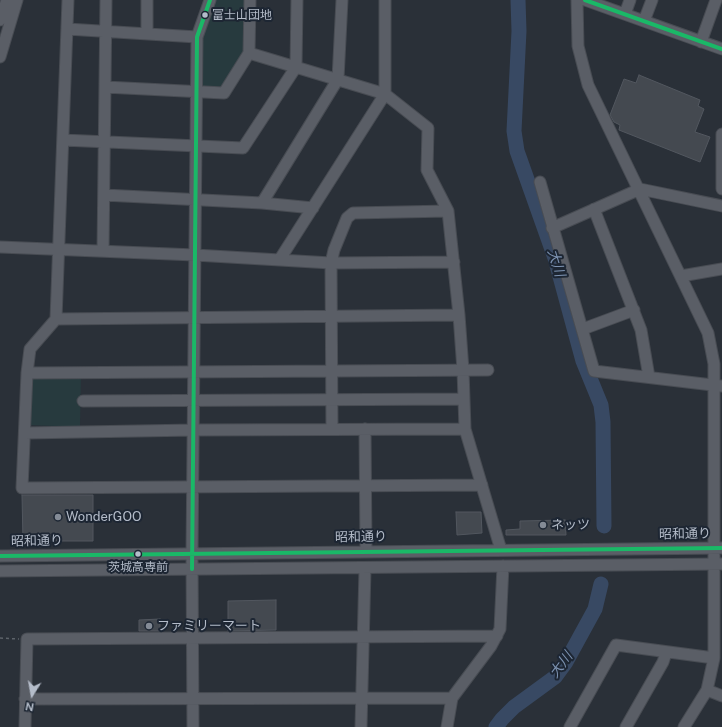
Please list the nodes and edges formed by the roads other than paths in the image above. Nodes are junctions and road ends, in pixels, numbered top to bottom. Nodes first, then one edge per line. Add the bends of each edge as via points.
1 (7, 0) edge
2 (17, 0) edge
3 (68, 0) edge
4 (106, 0) edge
5 (147, 0) edge
6 (210, 0) edge
7 (250, 0) edge
8 (297, 0) edge
9 (342, 0) edge
10 (385, 0) edge
11 (577, 0) edge
12 (585, 0) edge
13 (630, 0) edge
14 (652, 0) edge
15 (716, 0) edge
16 (625, 14) junction
17 (0, 20) edge
18 (644, 21) junction
19 (68, 29) junction
20 (104, 32) junction
21 (146, 34) junction
22 (197, 37) junction
23 (701, 42) junction
24 (722, 49) edge
25 (249, 53) junction
26 (0, 57) edge
27 (296, 67) junction
28 (338, 79) junction
29 (105, 87) junction
30 (197, 92) junction
31 (385, 94) junction
32 (722, 134) edge
33 (63, 140) junction
34 (103, 142) junction
35 (196, 146) junction
36 (540, 182) dead end
37 (640, 189) junction
38 (722, 189) edge
39 (104, 195) junction
40 (196, 200) junction
41 (262, 203) junction
42 (722, 206) edge
43 (312, 208) junction
44 (594, 210) junction
45 (448, 211) junction
46 (552, 228) junction
47 (0, 247) edge
48 (59, 249) junction
49 (103, 251) junction
50 (195, 255) junction
51 (280, 259) junction
52 (454, 262) junction
53 (331, 263) junction
54 (722, 269) edge
55 (681, 276) junction
56 (634, 310) junction
57 (459, 315) junction
58 (331, 317) junction
59 (195, 318) junction
60 (56, 319) junction
61 (583, 329) junction
62 (331, 370) junction
63 (463, 370) junction
64 (488, 370) dead end
65 (27, 373) junction
66 (194, 373) junction
67 (649, 377) junction
68 (719, 386) edge
69 (464, 399) junction
70 (332, 400) junction
71 (83, 401) dead end
72 (194, 401) junction
73 (332, 429) junction
74 (364, 429) junction
75 (464, 429) junction
76 (194, 430) junction
77 (25, 433) junction
78 (719, 463) edge
79 (482, 485) junction
80 (364, 486) junction
81 (193, 487) junction
82 (719, 548) edge
83 (501, 550) junction
84 (366, 551) junction
85 (192, 554) junction
86 (0, 556) edge
87 (718, 564) edge
88 (503, 566) junction
89 (192, 569) junction
90 (365, 569) junction
91 (0, 571) edge
92 (363, 636) junction
93 (497, 636) junction
94 (193, 637) junction
95 (719, 640) edge
96 (666, 653) junction
97 (714, 658) junction
98 (707, 690) junction
99 (722, 696) edge
100 (362, 697) junction
101 (193, 698) junction
102 (452, 698) junction
103 (25, 699) junction
104 (25, 727) edge
105 (193, 727) edge
106 (361, 727) edge
107 (446, 727) edge
108 (570, 727) edge
109 (626, 727) edge
110 (684, 727) edge

1 - 17 street
2 - 26 street
3 - 19 street
4 - 20 street
5 - 21 street
6 - 22 street
7 - 25 street
8 - 27 street
9 - 28 street
10 - 31 street
11 - 37 street via 577,39 588,85
12 - 16 street
13 - 16 street
14 - 18 street
15 - 23 street
16 - 18 street
18 - 23 street
19 - 20 street
19 - 33 street
20 - 21 street
20 - 29 street
21 - 22 street
22 - 30 street
23 - 24 street
25 - 27 street
25 - 30 street via 224,93
27 - 28 street
27 - 35 street via 242,148
28 - 31 street
28 - 41 street
29 - 30 street
29 - 34 street
30 - 35 street
31 - 43 street
31 - 45 street via 428,128 427,170
32 - 38 street
33 - 34 street
33 - 48 street
34 - 35 street
34 - 39 street
35 - 40 street
36 - 46 street
37 - 42 street
37 - 44 street
37 - 55 street
39 - 40 street
39 - 49 street
40 - 41 street
40 - 50 street
41 - 43 street
43 - 51 street
44 - 46 street
44 - 56 street
45 - 52 street
45 - 53 street via 353,213 347,218
46 - 61 street
47 - 48 street
48 - 49 street
48 - 60 street
49 - 50 street
50 - 51 street
50 - 59 street
51 - 53 street
52 - 53 street
52 - 57 street
53 - 58 street
54 - 55 street
55 - 68 street via 708,333
56 - 61 street
56 - 67 street via 642,330
57 - 58 street
57 - 63 street
58 - 59 street
58 - 62 street
59 - 60 street
59 - 66 street
60 - 65 street via 30,349
61 - 67 street via 594,371
62 - 63 street
62 - 66 street
62 - 70 street
63 - 64 street
63 - 69 street
65 - 66 street
65 - 77 street
66 - 72 street
67 - 68 street
68 - 78 street
69 - 70 street
69 - 75 street
70 - 72 street
70 - 73 street
71 - 72 street
72 - 76 street
73 - 74 street
73 - 76 street
74 - 75 street
74 - 80 street
75 - 79 street
76 - 77 street
76 - 81 street
77 - 81 street via 22,488
78 - 82 street
79 - 80 street
79 - 83 street
80 - 81 street
80 - 84 street
81 - 85 street
82 - 83 street, 昭和通り
82 - 87 street
83 - 84 street, 昭和通り
84 - 85 street, 昭和通り
85 - 86 street, 昭和通り
85 - 89 street
87 - 88 street
87 - 95 street
88 - 90 street
88 - 93 street via 500,629
89 - 90 street
89 - 91 street
89 - 94 street
90 - 92 street
92 - 93 street
92 - 94 street
92 - 100 street
93 - 102 street
94 - 101 street
94 - 103 street via 27,639
95 - 97 street
96 - 97 street
96 - 108 street via 616,645
96 - 109 street
97 - 98 street
98 - 99 street
98 - 110 street
100 - 101 street
100 - 102 street
100 - 106 street
101 - 103 street
101 - 105 street
102 - 107 street
103 - 104 street

